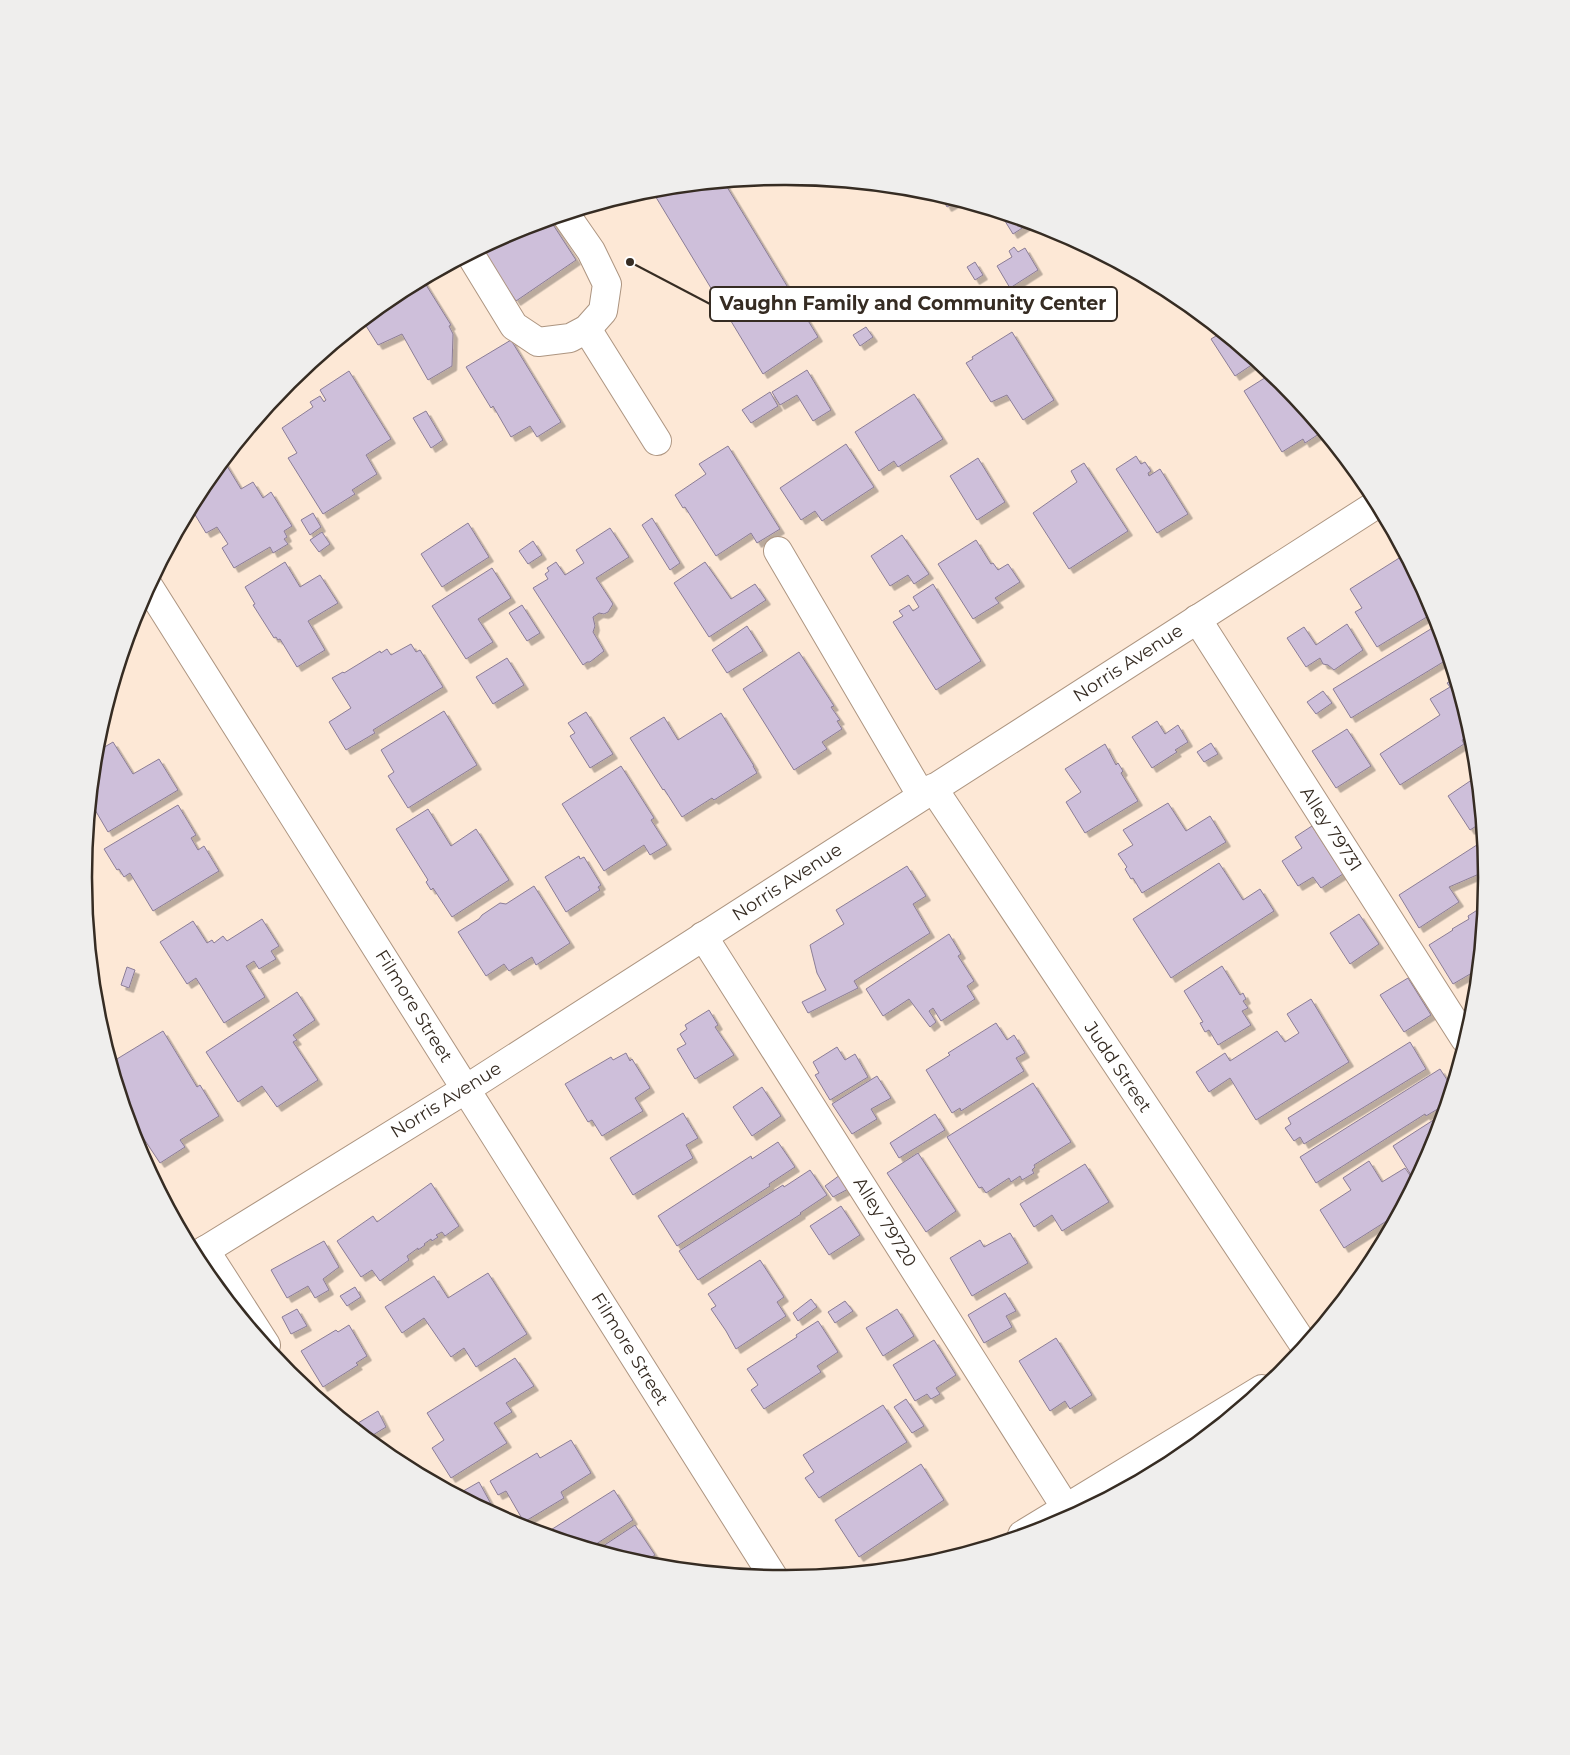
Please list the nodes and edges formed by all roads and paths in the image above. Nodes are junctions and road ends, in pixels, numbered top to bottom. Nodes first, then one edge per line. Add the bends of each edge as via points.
1 (569, 220) edge
2 (473, 259) edge
3 (587, 329) junction
4 (658, 441) dead end
5 (1371, 508) edge
6 (778, 551) dead end
7 (153, 594) edge
8 (1197, 619) junction
9 (927, 792) junction
10 (703, 936) junction
11 (1460, 1030) edge
12 (466, 1089) junction
13 (203, 1252) edge
14 (1300, 1340) edge
15 (1222, 1414) edge
16 (1086, 1501) edge
17 (1067, 1509) edge
18 (769, 1570) edge

1 - 3 street via 591,251 606,284 603,311
2 - 3 street via 514,326 538,342 570,338
3 - 4 street
5 - 8 street, Norris Avenue
6 - 9 street, Judd Street
7 - 12 street, Filmore Street
8 - 9 street, Norris Avenue
8 - 11 street, Alley 79731
9 - 10 street, Norris Avenue
9 - 14 street, Judd Street
10 - 12 street, Norris Avenue
10 - 17 street, Alley 79720
12 - 13 street, Norris Avenue
12 - 18 street, Filmore Street
15 - 16 street

